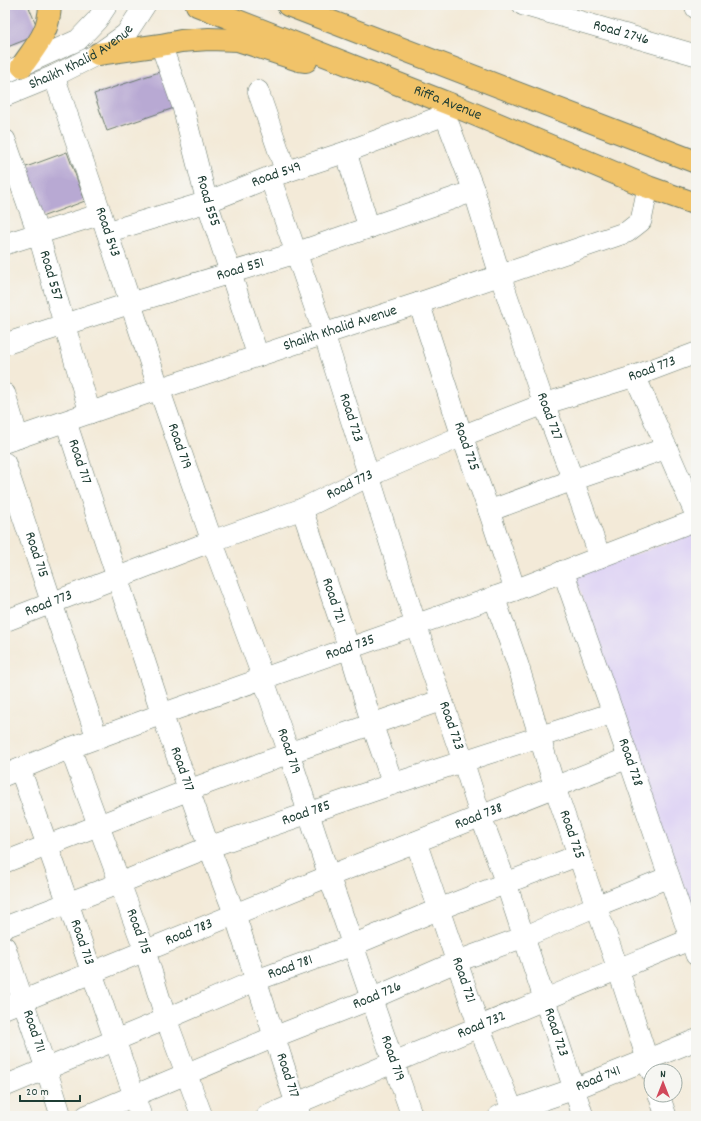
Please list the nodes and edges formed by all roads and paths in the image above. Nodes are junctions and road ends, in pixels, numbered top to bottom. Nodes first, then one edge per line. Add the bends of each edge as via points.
1 (50, 5) edge
2 (107, 5) edge
3 (145, 5) edge
4 (197, 5) edge
5 (288, 5) edge
6 (523, 5) edge
7 (696, 5) edge
8 (696, 8) edge
9 (161, 45) junction
10 (98, 54) junction
11 (696, 55) edge
12 (14, 69) edge
13 (370, 72) junction
14 (54, 76) junction
15 (258, 91) dead end
16 (5, 96) edge
17 (445, 115) joint
18 (5, 140) edge
19 (346, 152) junction
20 (696, 162) edge
21 (278, 175) junction
22 (648, 187) junction
23 (474, 191) junction
24 (207, 202) junction
25 (696, 204) edge
26 (104, 223) junction
27 (369, 228) junction
28 (38, 233) junction
29 (5, 244) edge
30 (296, 253) junction
31 (230, 273) junction
32 (500, 275) junction
33 (131, 303) junction
34 (419, 303) junction
35 (64, 325) junction
36 (324, 334) junction
37 (5, 344) edge
38 (696, 353) edge
39 (258, 356) junction
40 (635, 376) junction
41 (159, 389) junction
42 (5, 394) edge
43 (544, 404) junction
44 (90, 413) junction
45 (66, 422) junction
46 (462, 436) junction
47 (11, 440) edge
48 (667, 448) junction
49 (5, 463) edge
50 (370, 476) junction
51 (574, 480) junction
52 (302, 508) junction
53 (489, 512) junction
54 (696, 515) edge
55 (696, 520) edge
56 (212, 541) junction
57 (600, 557) junction
58 (563, 571) junction
59 (117, 577) junction
60 (514, 590) junction
61 (494, 597) junction
62 (52, 603) junction
63 (5, 621) edge
64 (416, 625) junction
65 (349, 648) junction
66 (263, 678) junction
67 (442, 700) junction
68 (613, 713) junction
69 (162, 714) junction
70 (372, 724) junction
71 (540, 736) junction
72 (97, 738) junction
73 (70, 748) junction
74 (289, 753) junction
75 (628, 758) junction
76 (463, 761) junction
77 (13, 772) edge
78 (393, 784) junction
79 (555, 788) junction
80 (189, 790) junction
81 (308, 813) junction
82 (481, 817) junction
83 (100, 826) junction
84 (416, 842) junction
85 (48, 846) junction
86 (209, 847) junction
87 (579, 855) junction
88 (5, 862) edge
89 (329, 876) junction
90 (669, 877) junction
91 (120, 883) junction
92 (506, 883) junction
93 (68, 903) junction
94 (596, 906) junction
95 (440, 909) junction
96 (235, 915) junction
97 (5, 928) edge
98 (524, 937) junction
99 (694, 943) edge
100 (353, 945) junction
101 (5, 947) edge
102 (144, 950) junction
103 (458, 962) junction
104 (618, 969) junction
105 (92, 972) junction
106 (257, 980) junction
107 (371, 999) junction
108 (544, 1000) junction
109 (14, 1004) edge
110 (166, 1020) junction
111 (479, 1027) junction
112 (274, 1037) junction
113 (696, 1040) edge
114 (115, 1041) junction
115 (394, 1062) junction
116 (648, 1063) edge
117 (653, 1063) edge
118 (643, 1067) edge
119 (47, 1068) junction
120 (187, 1074) junction
121 (5, 1086) edge
122 (574, 1089) junction
123 (134, 1096) junction
124 (662, 1103) edge
125 (298, 1110) edge
126 (509, 1114) edge
127 (61, 1116) edge
128 (86, 1116) edge
129 (141, 1116) edge
130 (202, 1116) edge
131 (267, 1116) edge
132 (412, 1116) edge
133 (583, 1116) edge
134 (666, 1116) edge

1 - 12 main road via 44,34
2 - 12 street, Shaikh Khalid Avenue via 78,40
3 - 10 street, Shaikh Khalid Avenue via 126,34
4 - 13 main road, Riffa Avenue
5 - 20 main road
6 - 11 street, Road 2746
7 - 8 street
9 - 10 main road
9 - 13 main road via 209,39 238,40 300,60
9 - 24 street, Road 555 via 180,99
10 - 14 street, Shaikh Khalid Avenue
13 - 22 main road, Riffa Avenue
14 - 16 street, Shaikh Khalid Avenue
14 - 26 street, Road 543
15 - 21 street, Road 723
17 - 19 street, Road 549
17 - 23 street, Road 727
18 - 28 street, Road 557
19 - 21 street, Road 549
19 - 27 street
21 - 24 street, Road 549
21 - 30 street, Road 723
22 - 25 main road, Riffa Avenue
22 - 32 street, Shaikh Khalid Avenue via 641,221 627,232
23 - 27 street, Road 551
23 - 32 street, Road 727
24 - 26 street, Road 549
24 - 31 street, Road 555
26 - 28 street, Road 549
26 - 33 street, Road 543
27 - 30 street, Road 551
28 - 29 street, Road 549
28 - 35 street, Road 557
30 - 31 street, Road 551
30 - 36 street, Road 723
31 - 33 street, Road 551
31 - 39 street, Road 555
32 - 34 street, Shaikh Khalid Avenue
32 - 43 street, Road 727
33 - 35 street, Road 551
33 - 41 street, Road 543
34 - 36 street, Shaikh Khalid Avenue
34 - 46 street, Road 725
35 - 37 street, Road 551
35 - 44 street, Road 557
36 - 39 street, Shaikh Khalid Avenue
36 - 50 street, Road 723
38 - 40 street, Road 773
39 - 41 street, Shaikh Khalid Avenue
40 - 43 street, Road 773
40 - 48 street
41 - 44 street, Shaikh Khalid Avenue
41 - 56 street, Road 719
42 - 47 street
43 - 46 street, Road 773
43 - 51 street, Road 727
44 - 45 street, Shaikh Khalid Avenue
45 - 47 street, Shaikh Khalid Avenue
45 - 59 street, Road 717
46 - 50 street, Road 773
46 - 53 street, Road 725
48 - 51 street
48 - 54 street
49 - 62 street, Road 715
50 - 52 street, Road 773
50 - 64 street, Road 723
51 - 53 street
51 - 57 street, Road 727
52 - 56 street, Road 773
52 - 65 street, Road 721
53 - 60 street, Road 725
55 - 57 street, Road 735
56 - 59 street, Road 773
56 - 66 street, Road 719
57 - 58 street, Road 735
58 - 60 street, Road 735
58 - 68 street, Road 728
59 - 62 street, Road 773
59 - 69 street, Road 717
60 - 61 street, Road 735
61 - 64 street, Road 735
61 - 71 street, Road 725
62 - 63 street, Road 773
62 - 72 street, Road 715
64 - 65 street, Road 735
64 - 67 street, Road 723
65 - 66 street, Road 735
65 - 70 street, Road 721
66 - 69 street, Road 735
66 - 74 street, Road 719
67 - 70 street
67 - 76 street, Road 723
68 - 71 street, Road 785
68 - 75 street, Road 728
69 - 72 street, Road 735
69 - 80 street, Road 717
70 - 74 street
70 - 78 street, Road 721
71 - 76 street, Road 785
71 - 79 street, Road 725
72 - 73 street, Road 735
73 - 77 street, Road 735
73 - 83 street, Road 715
74 - 80 street
74 - 81 street, Road 719
75 - 79 street, Road 738
75 - 90 street, Road 728
76 - 78 street, Road 785
76 - 82 street, Road 723
77 - 85 street, Road 713
78 - 81 street, Road 785
79 - 82 street, Road 738
79 - 87 street, Road 725
80 - 83 street
80 - 86 street, Road 717
81 - 86 street, Road 785
81 - 89 street, Road 719
82 - 84 street, Road 738
82 - 92 street, Road 723
83 - 85 street
83 - 91 street, Road 715
84 - 89 street, Road 738
84 - 95 street, Road 721
85 - 88 street
85 - 93 street, Road 713
86 - 91 street, Road 785
86 - 96 street, Road 717
87 - 92 street, Road 781
87 - 94 street, Road 725
89 - 96 street, Road 783
89 - 100 street, Road 719
90 - 94 street, Road 726
90 - 99 street, Road 728
91 - 93 street, Road 785
91 - 102 street, Road 715
92 - 95 street, Road 781
92 - 98 street, Road 723
93 - 97 street, Road 785
93 - 105 street, Road 713
94 - 98 street, Road 726
94 - 104 street, Road 725
95 - 100 street, Road 781
95 - 103 street, Road 721
96 - 102 street, Road 783
96 - 106 street, Road 717
98 - 103 street, Road 726
98 - 108 street, Road 723
99 - 104 street, Road 732
100 - 106 street, Road 781
100 - 107 street, Road 719
101 - 109 street, Road 711
102 - 105 street, Road 783
102 - 110 street, Road 715
103 - 107 street, Road 726
103 - 111 street, Road 721
104 - 108 street, Road 732
104 - 116 street, Road 725
105 - 109 street, Road 783
105 - 114 street, Road 713
106 - 110 street, Road 781
106 - 112 street, Road 717
107 - 112 street, Road 726
107 - 115 street, Road 719
108 - 111 street, Road 732
108 - 122 street, Road 723
109 - 119 street, Road 711
110 - 114 street, Road 781
110 - 120 street, Road 715
111 - 115 street, Road 732
111 - 126 street, Road 721
112 - 120 street, Road 726
112 - 125 street, Road 717
113 - 117 street, Road 741
114 - 119 street, Road 781
114 - 123 street, Road 713
115 - 125 street, Road 732
115 - 132 street, Road 719
118 - 122 street, Road 741
119 - 121 street, Road 781
119 - 127 street, Road 711
120 - 123 street, Road 726
120 - 130 street, Road 715
122 - 126 street, Road 741
122 - 133 street, Road 723
123 - 128 street, Road 726
123 - 129 street, Road 713
124 - 134 street
125 - 131 street, Road 732

